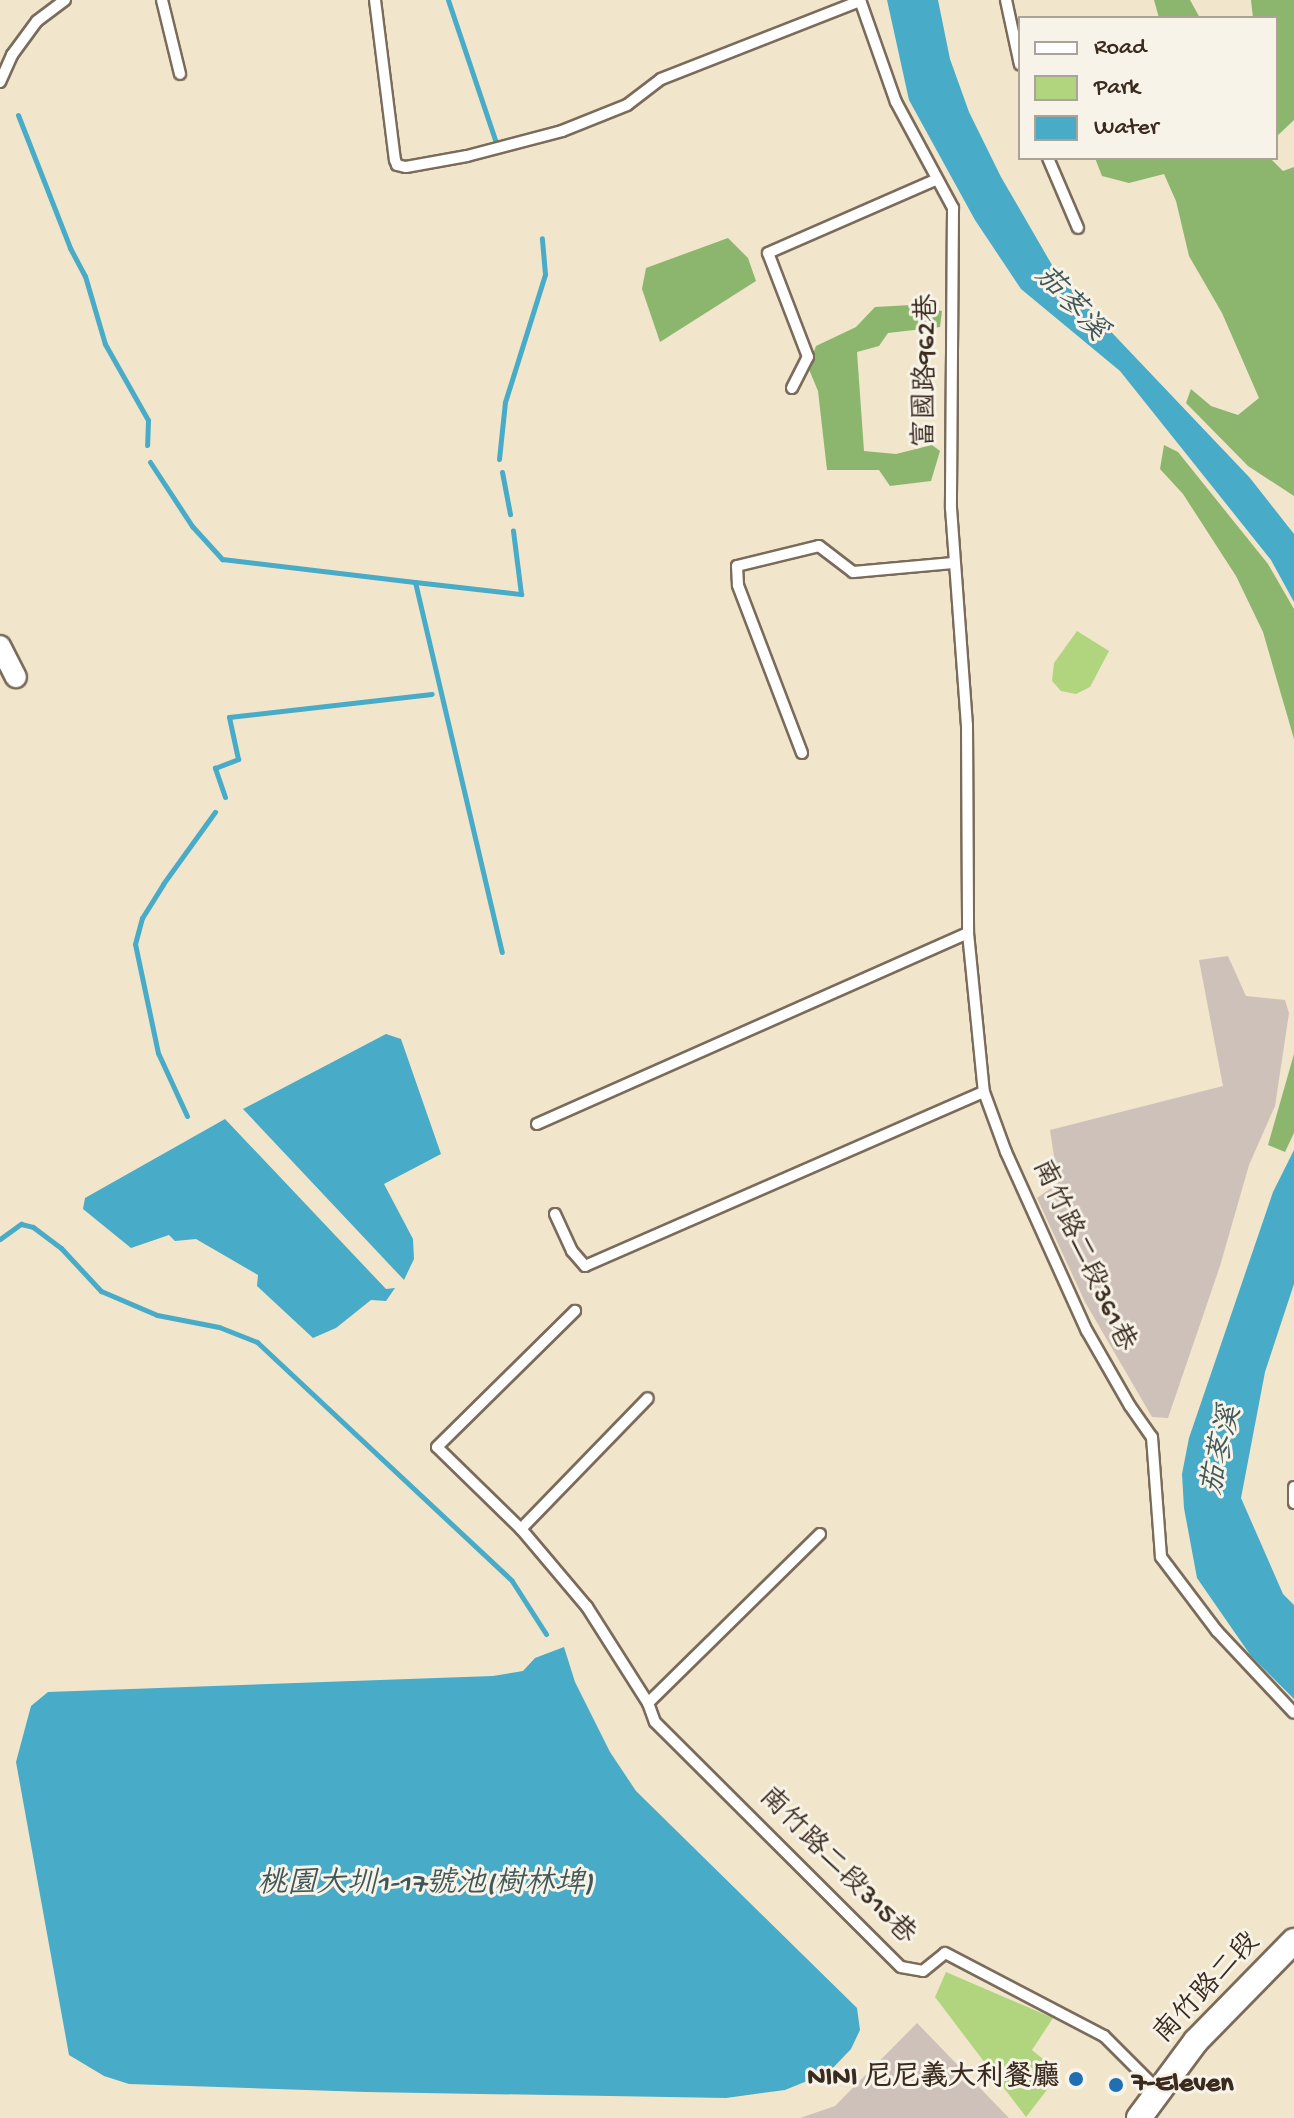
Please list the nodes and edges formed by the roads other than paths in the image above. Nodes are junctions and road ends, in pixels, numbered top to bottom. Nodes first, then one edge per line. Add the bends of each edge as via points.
1 (65, 0) edge
2 (162, 0) edge
3 (375, 0) edge
4 (860, 0) edge
5 (1006, 0) edge
6 (1018, 56) edge
7 (180, 74) dead end
8 (0, 82) edge
9 (1049, 160) edge
10 (937, 179) junction
11 (1078, 228) dead end
12 (792, 388) dead end
13 (954, 563) junction
14 (0, 646) edge
15 (16, 677) dead end
16 (802, 753) dead end
17 (967, 762) joint
18 (968, 933) junction
19 (984, 1092) junction
20 (537, 1124) dead end
21 (555, 1214) dead end
22 (575, 1311) dead end
23 (648, 1398) dead end
24 (1294, 1487) edge
25 (1294, 1503) edge
26 (521, 1529) junction
27 (820, 1534) dead end
28 (648, 1703) junction
29 (1294, 1713) edge
30 (1294, 1941) edge
31 (1158, 2090) junction
32 (1139, 2118) edge

1 - 8 lane via 37,21
2 - 7 lane
3 - 4 lane via 395,160 406,167 562,131 627,105 661,79
4 - 10 lane, 富國路962巷 via 896,102
5 - 6 lane
9 - 11 lane
10 - 12 lane via 768,253 808,357
10 - 13 lane, 富國路962巷 via 953,208
13 - 16 lane via 853,572 819,546 737,566 738,585
13 - 17 lane, 富國路962巷
14 - 15 street
17 - 18 lane, 南竹路二段361巷
18 - 19 lane, 南竹路二段361巷
18 - 20 lane
19 - 21 lane via 585,1266
19 - 29 lane, 南竹路二段361巷 via 1087,1331 1152,1437 1161,1557 1217,1631
22 - 26 lane via 437,1447
23 - 26 lane
24 - 25 lane
26 - 28 lane via 587,1607
27 - 28 lane
28 - 31 lane, 南竹路二段315巷 via 655,1722 901,1967 923,1971 945,1953 1104,2036
30 - 31 street, 南竹路二段 via 1196,2041
31 - 32 street, 南竹路二段

